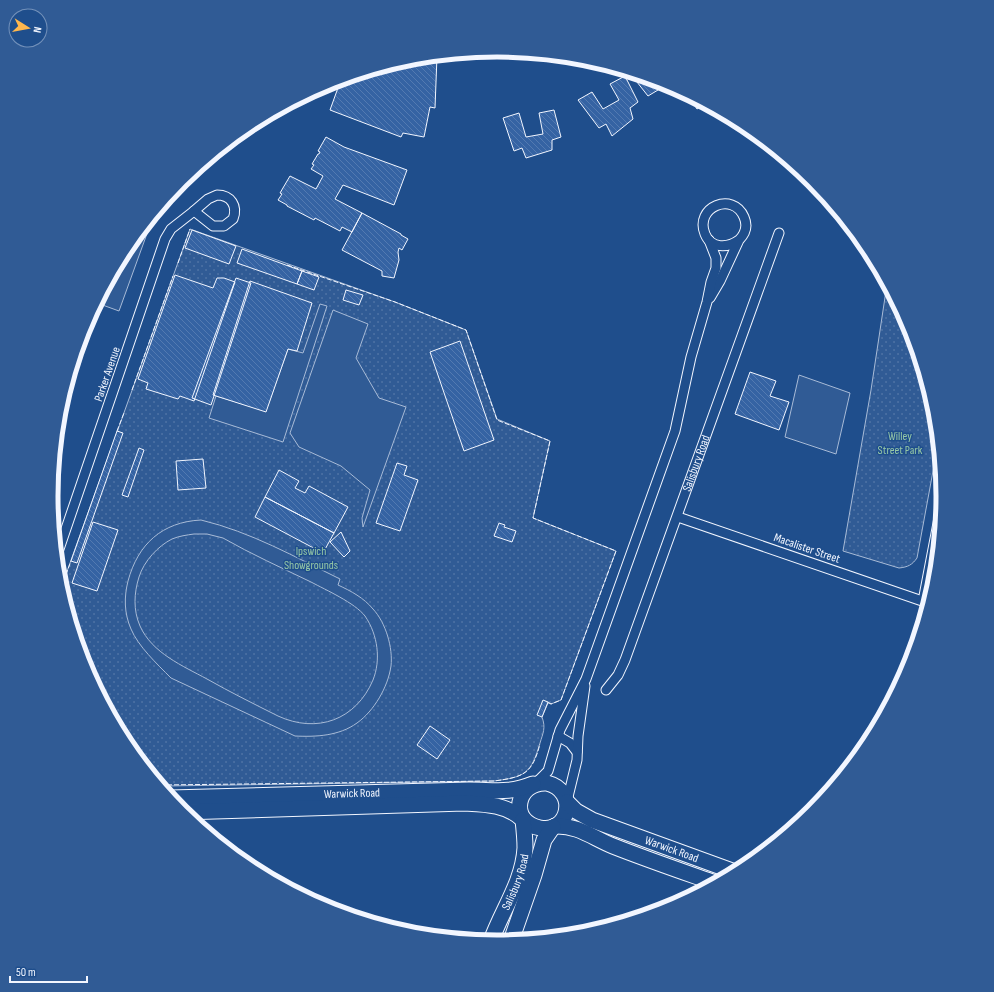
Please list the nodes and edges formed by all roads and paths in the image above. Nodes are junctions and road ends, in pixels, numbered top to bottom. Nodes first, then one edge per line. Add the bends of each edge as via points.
1 (194, 211) dead end
2 (779, 233) dead end
3 (709, 240) junction
4 (739, 240) junction
5 (707, 302) junction
6 (678, 516) junction
7 (61, 543) edge
8 (923, 601) edge
9 (586, 678) junction
10 (606, 690) dead end
11 (558, 736) junction
12 (577, 752) junction
13 (535, 784) junction
14 (179, 798) edge
15 (567, 802) junction
16 (193, 812) edge
17 (523, 819) junction
18 (554, 827) junction
19 (727, 869) edge
20 (708, 880) edge
21 (513, 934) edge
22 (494, 935) edge

1 - 7 street, Parker Avenue via 171,229 165,239
2 - 6 street, Salisbury Road
3 - 4 street via 714,244 729,246
3 - 4 street via 703,226 705,216 715,206 726,204 738,208 743,214 745,231
3 - 5 street via 716,263
4 - 5 street
5 - 9 street via 691,357 675,431
6 - 8 street, Macalister Street
6 - 10 street, Salisbury Road via 626,660
9 - 11 street
9 - 12 street
11 - 12 street via 570,743
11 - 13 street via 549,768 543,778
12 - 15 street via 578,760
13 - 14 main road, Warwick Road via 504,792 469,790
13 - 15 main road via 547,783 556,786
13 - 17 main road via 521,798 520,811
15 - 18 main road via 566,814
15 - 19 main road, Warwick Road via 576,811 592,820
16 - 17 main road, Warwick Road via 464,803 501,807
17 - 18 main road via 538,828
17 - 22 main road, Salisbury Road via 525,847 522,866
18 - 20 main road, Warwick Road via 567,826 579,829 611,845
18 - 21 main road, Salisbury Road via 544,840

